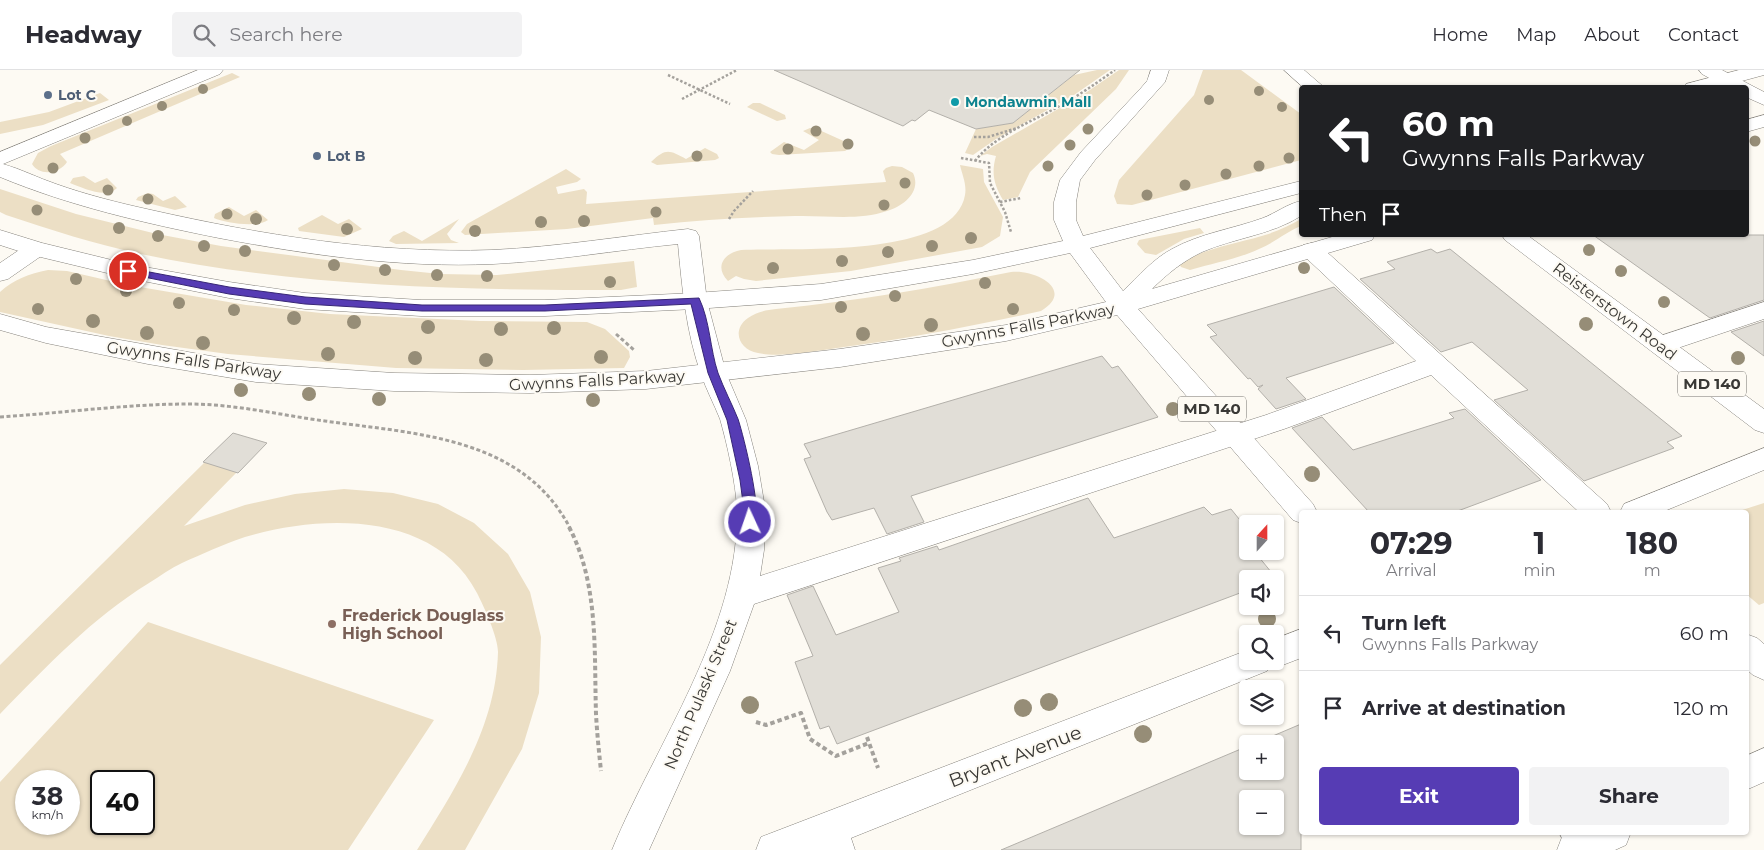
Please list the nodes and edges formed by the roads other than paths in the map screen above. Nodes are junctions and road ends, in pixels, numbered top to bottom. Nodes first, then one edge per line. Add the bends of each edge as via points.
1 (214, 70) edge
2 (1160, 70) edge
3 (1293, 70) edge
4 (1708, 70) edge
5 (1760, 70) edge
6 (1734, 83) edge
7 (1312, 85) edge
8 (1718, 85) edge
9 (1749, 92) edge
10 (1764, 99) edge
11 (1764, 121) edge
12 (1749, 125) edge
13 (0, 159) edge
14 (0, 170) edge
15 (1299, 188) edge
16 (1299, 208) edge
17 (1357, 237) edge
18 (1516, 237) edge
19 (14, 244) edge
20 (1076, 245) junction
21 (1311, 250) junction
22 (0, 274) edge
23 (696, 301) junction
24 (1122, 306) junction
25 (1764, 310) edge
26 (0, 322) edge
27 (1660, 345) junction
28 (1434, 364) junction
29 (713, 373) junction
30 (1764, 423) edge
31 (1234, 434) junction
32 (1764, 458) edge
33 (1301, 510) edge
34 (1595, 510) edge
35 (1639, 510) edge
36 (742, 595) junction
37 (1299, 644) edge
38 (1284, 650) edge
39 (1749, 651) edge
40 (1764, 664) edge
41 (1239, 668) edge
42 (1764, 765) edge
43 (1749, 772) edge
44 (833, 839) edge
45 (630, 850) edge
46 (774, 850) edge

1 - 13 main road
2 - 20 main road, MD 140 via 1148,92 1070,180 1064,202 1065,220
3 - 7 main road
4 - 6 main road
5 - 6 main road
6 - 8 main road
9 - 10 main road
11 - 12 main road
14 - 23 main road, North Pulaski Street via 38,186 97,204 173,222 254,238 397,257 491,257 570,252 688,236
15 - 20 main road
16 - 24 main road via 1273,223 1204,243 1180,254
17 - 21 main road, Gwynns Falls Parkway
18 - 27 main road, Reisterstown Road / MD 140
19 - 22 main road
19 - 23 main road via 128,271 305,301 422,308 545,308
20 - 23 main road via 972,267 821,292
20 - 24 main road, MD 140
21 - 24 main road, Gwynns Falls Parkway
21 - 28 main road
23 - 29 main road, North Pulaski Street
24 - 29 main road, Gwynns Falls Parkway via 1006,332 840,358
24 - 31 main road, MD 140
25 - 27 main road
26 - 29 main road, Gwynns Falls Parkway via 64,339 256,373 394,382 530,384 646,380
27 - 30 main road, Reisterstown Road / MD 140
28 - 31 main road
28 - 34 main road
29 - 36 main road, North Pulaski Street via 733,420 751,508 750,550
31 - 33 main road, MD 140
31 - 36 main road
32 - 35 main road
36 - 45 main road, North Pulaski Street via 714,671
37 - 38 main road
39 - 40 main road
41 - 44 main road, Bryant Avenue
42 - 43 main road
44 - 46 main road, Bryant Avenue

